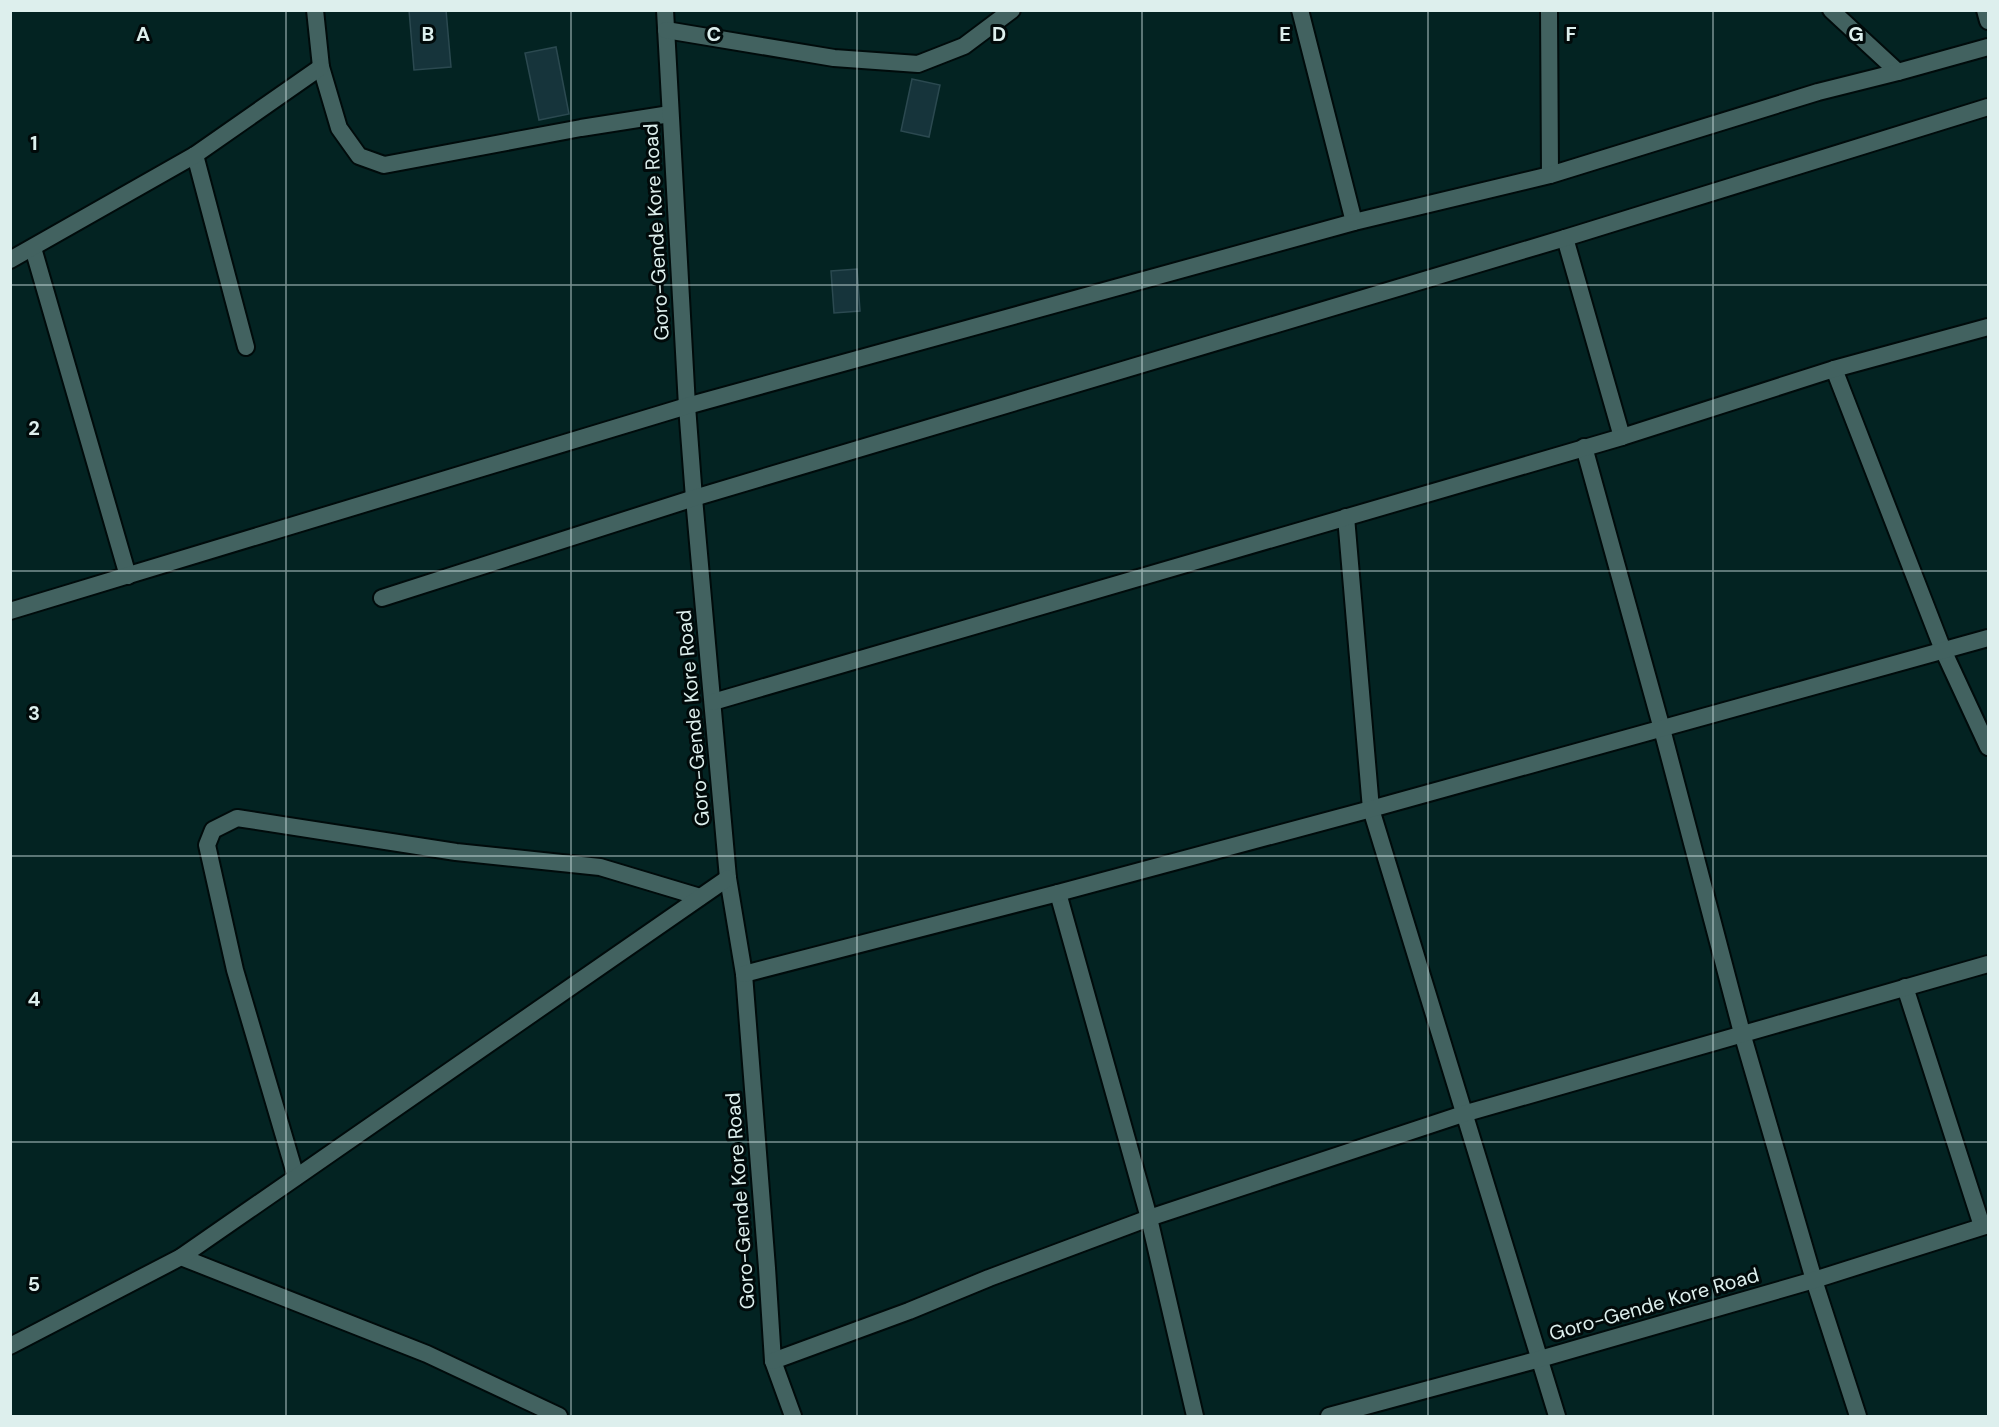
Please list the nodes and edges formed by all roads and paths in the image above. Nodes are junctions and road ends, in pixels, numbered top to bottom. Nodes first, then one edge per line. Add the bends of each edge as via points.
1 (315, 10) edge
2 (665, 10) edge
3 (1012, 10) edge
4 (1300, 10) edge
5 (1549, 10) edge
6 (1831, 10) edge
7 (1985, 10) edge
8 (1989, 21) edge
9 (666, 30) junction
10 (1989, 46) edge
11 (321, 67) junction
12 (1898, 72) junction
13 (1989, 107) edge
14 (670, 114) junction
15 (195, 155) junction
16 (1550, 175) junction
17 (1354, 222) junction
18 (1565, 238) junction
19 (33, 248) junction
20 (10, 260) edge
21 (1989, 327) edge
22 (246, 347) dead end
23 (1834, 369) junction
24 (687, 406) junction
25 (1622, 437) junction
26 (1584, 447) junction
27 (694, 498) junction
28 (1346, 517) junction
29 (128, 576) junction
30 (382, 598) dead end
31 (10, 611) edge
32 (1989, 638) edge
33 (1943, 650) junction
34 (714, 702) junction
35 (1662, 729) junction
36 (1989, 747) edge
37 (1371, 810) junction
38 (728, 878) junction
39 (1058, 893) junction
40 (700, 897) junction
41 (1989, 964) edge
42 (744, 974) junction
43 (1905, 987) junction
44 (1742, 1034) junction
45 (1463, 1114) junction
46 (296, 1177) junction
47 (1149, 1218) junction
48 (1985, 1226) edge
49 (181, 1257) junction
50 (1814, 1280) junction
51 (10, 1346) edge
52 (1540, 1359) junction
53 (773, 1361) junction
54 (559, 1416) edge
55 (793, 1416) edge
56 (1195, 1416) edge
57 (1329, 1416) edge
58 (1557, 1416) edge
59 (1858, 1416) edge

1 - 11 street
2 - 9 street, Goro-Gende Kore Road
3 - 9 street via 964,45 918,64 834,58
4 - 17 street
5 - 16 street
6 - 12 street
7 - 8 street
9 - 14 street, Goro-Gende Kore Road
10 - 12 street
11 - 14 street via 339,128 359,156 384,165
11 - 15 street
12 - 16 street via 1818,92
13 - 18 street
14 - 24 street, Goro-Gende Kore Road
15 - 19 street
15 - 22 street
16 - 17 street
17 - 24 street
18 - 25 street
18 - 27 street
19 - 20 street
19 - 29 street
21 - 23 street
23 - 25 street
23 - 33 street
24 - 27 street, Goro-Gende Kore Road
24 - 29 street
25 - 26 street
26 - 28 street
26 - 35 street
27 - 30 street
27 - 34 street, Goro-Gende Kore Road
28 - 34 street
28 - 37 street
29 - 31 street
32 - 33 street
33 - 35 street
33 - 36 street
34 - 38 street, Goro-Gende Kore Road
35 - 37 street
35 - 44 street
37 - 39 street
37 - 45 street
38 - 40 street
38 - 42 street, Goro-Gende Kore Road
39 - 42 street
39 - 47 street
40 - 46 street
40 - 46 street via 600,867 456,852 237,818 213,830 207,845 217,895
41 - 43 street
42 - 53 street, Goro-Gende Kore Road
43 - 44 street
43 - 48 street
44 - 45 street
44 - 50 street
45 - 47 street
45 - 52 street
46 - 49 street
47 - 53 street
47 - 56 street
48 - 50 street, Goro-Gende Kore Road
49 - 51 street
49 - 54 street via 427,1354
50 - 52 street, Goro-Gende Kore Road
50 - 59 street
52 - 57 street, Goro-Gende Kore Road
52 - 58 street
53 - 55 street, Goro-Gende Kore Road

